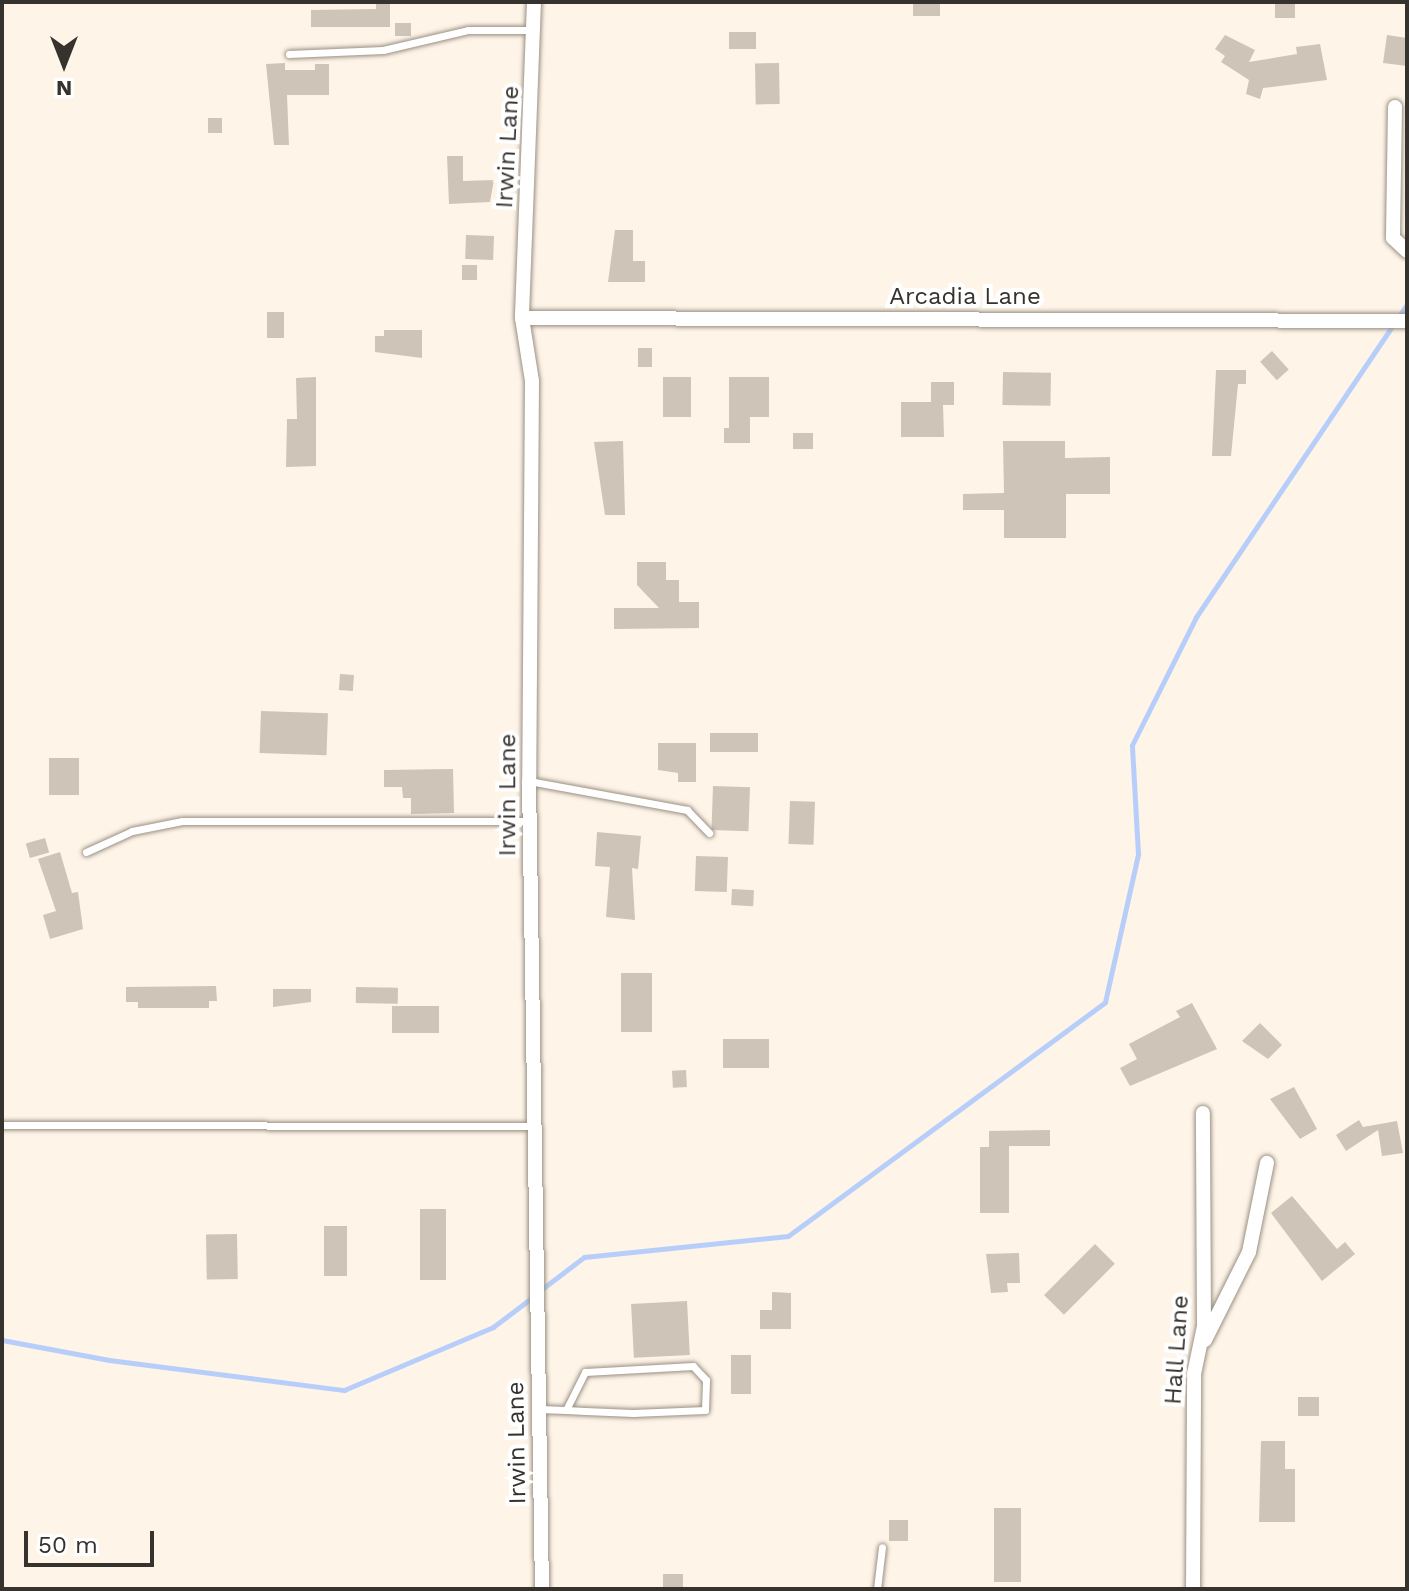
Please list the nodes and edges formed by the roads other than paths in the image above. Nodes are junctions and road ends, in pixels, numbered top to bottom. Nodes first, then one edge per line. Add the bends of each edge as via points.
1 (534, 2) edge
2 (536, 30) junction
3 (289, 54) dead end
4 (1395, 107) dead end
5 (1407, 251) edge
6 (522, 318) junction
7 (1407, 321) edge
8 (529, 781) junction
9 (530, 821) junction
10 (709, 833) dead end
11 (86, 852) dead end
12 (1203, 1113) dead end
13 (2, 1125) edge
14 (535, 1126) junction
15 (1267, 1163) dead end
16 (1199, 1351) junction
17 (539, 1409) junction
18 (566, 1410) junction
19 (882, 1547) dead end
20 (542, 1589) edge
21 (877, 1589) edge
22 (1193, 1589) edge

1 - 2 street, Irwin Lane
2 - 3 lane via 468,30 383,50
2 - 6 street, Irwin Lane
4 - 5 street via 1393,238
6 - 7 street, Arcadia Lane
6 - 8 street, Irwin Lane via 532,381
8 - 9 street, Irwin Lane
8 - 10 lane via 687,810
9 - 11 lane via 182,821 132,831
9 - 14 street, Irwin Lane
12 - 16 street, Hall Lane via 1204,1326
13 - 14 lane
14 - 17 street, Irwin Lane
15 - 16 street via 1249,1252
16 - 22 street, Hall Lane via 1194,1374
17 - 18 lane
17 - 20 street, Irwin Lane
18 - 18 lane via 705,1410 706,1380 693,1366 585,1372
19 - 21 lane

